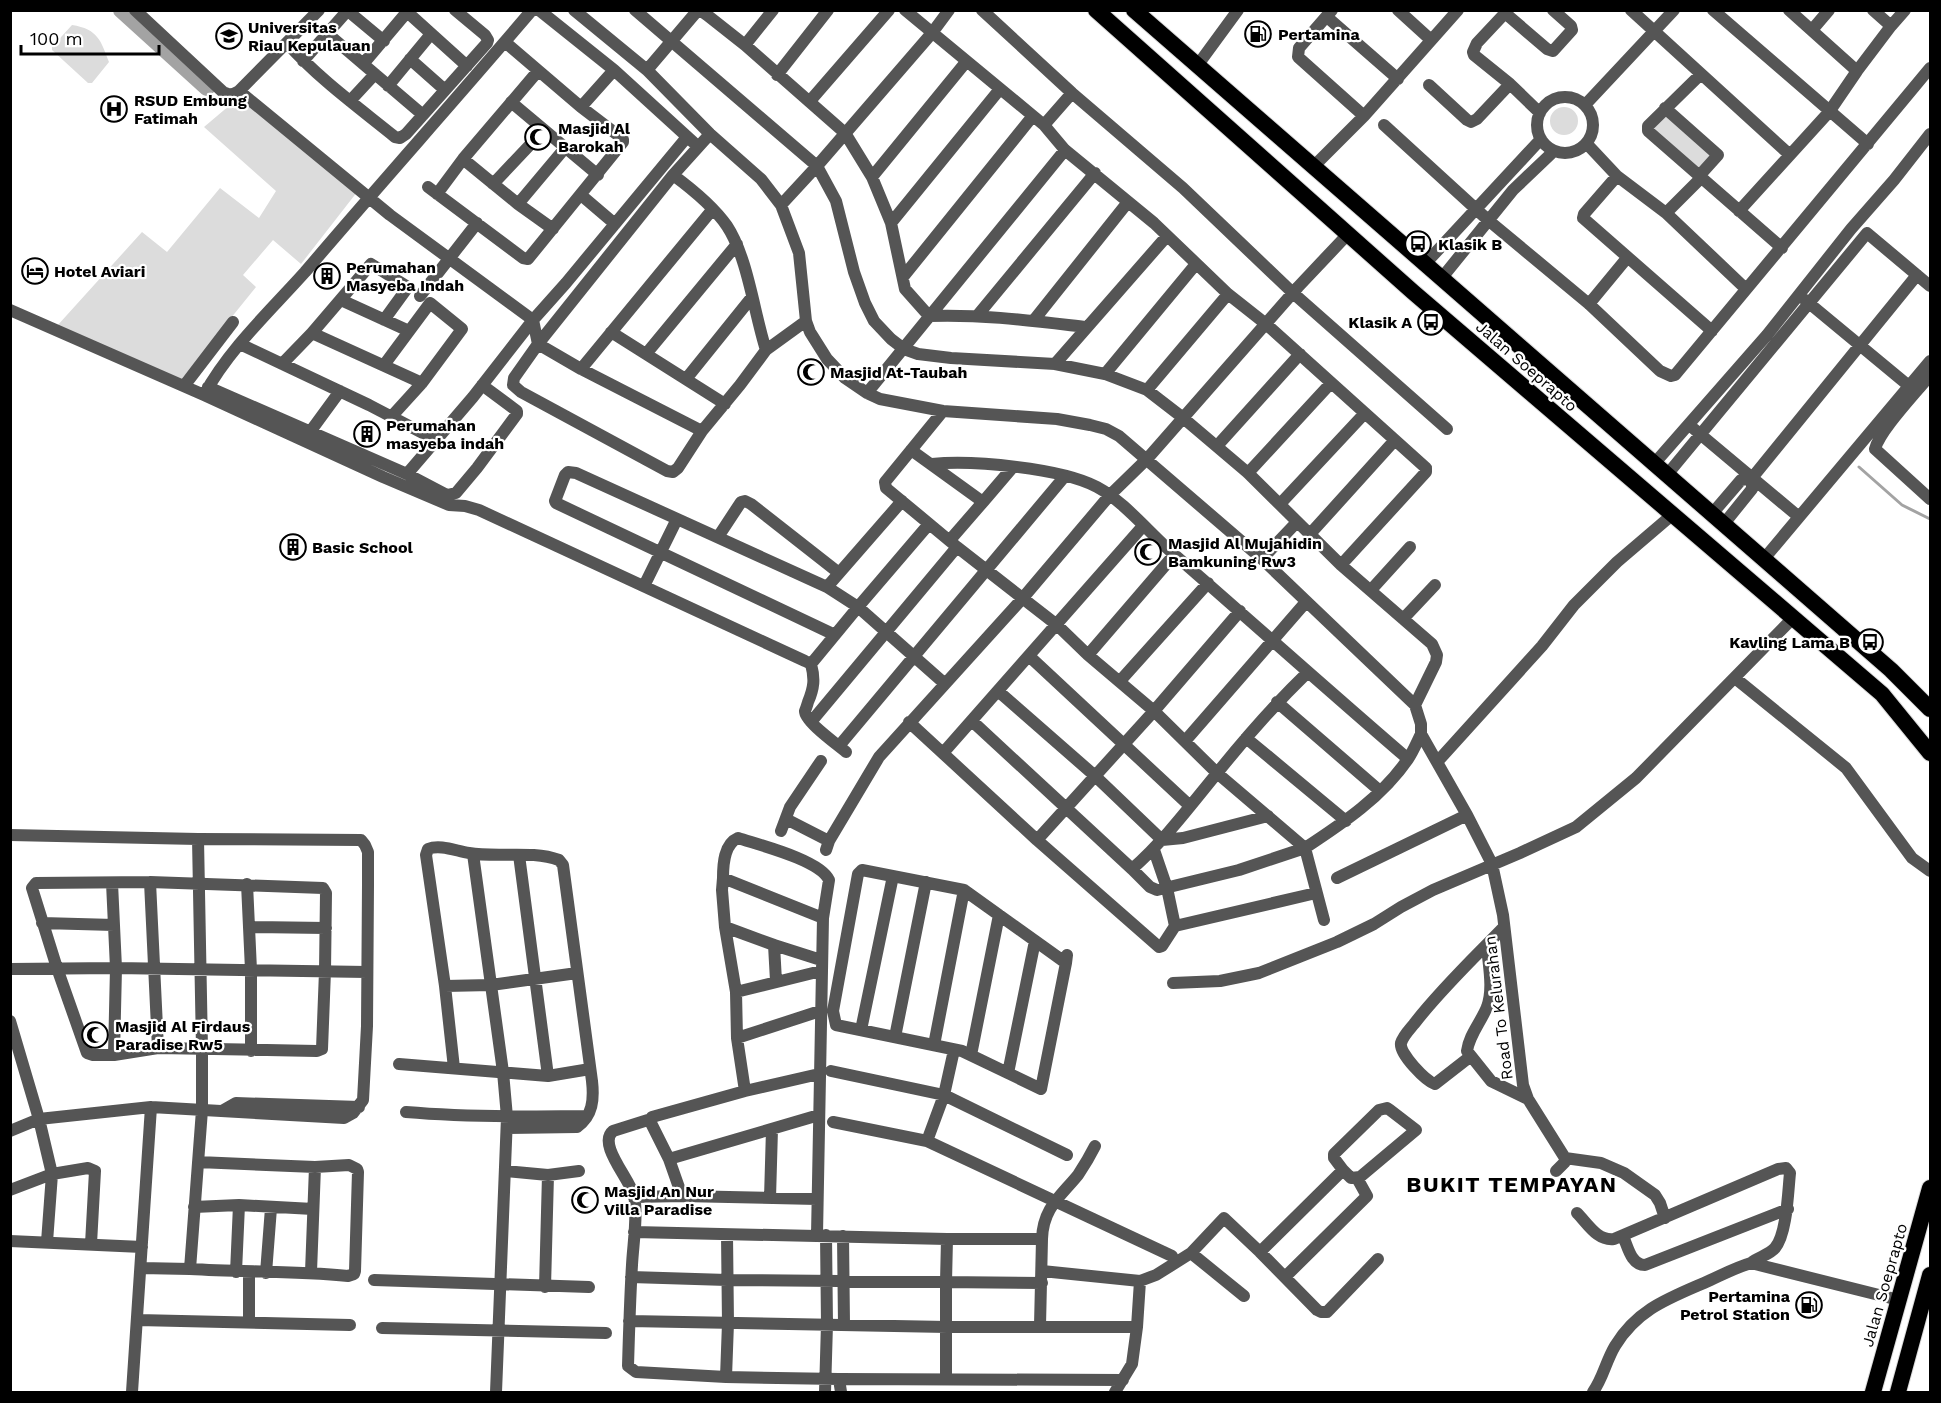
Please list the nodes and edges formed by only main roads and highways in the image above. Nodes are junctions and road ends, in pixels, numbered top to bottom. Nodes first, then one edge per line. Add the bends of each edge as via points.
1 (1095, 10) edge
2 (1134, 10) edge
3 (1930, 709) edge
4 (1930, 753) edge
5 (1930, 1188) edge
6 (1930, 1275) edge
7 (1881, 1363) junction
8 (1904, 1371) junction
9 (1873, 1392) edge
10 (1898, 1392) edge

1 - 4 highway, Jalan Soeprapto via 1348,234 1882,694
2 - 3 highway, Jalan Soeprapto via 1891,670
5 - 7 highway, Jalan Soeprapto
6 - 8 highway
7 - 8 highway via 1892,1374
7 - 9 highway, Jalan Soeprapto
8 - 10 highway

